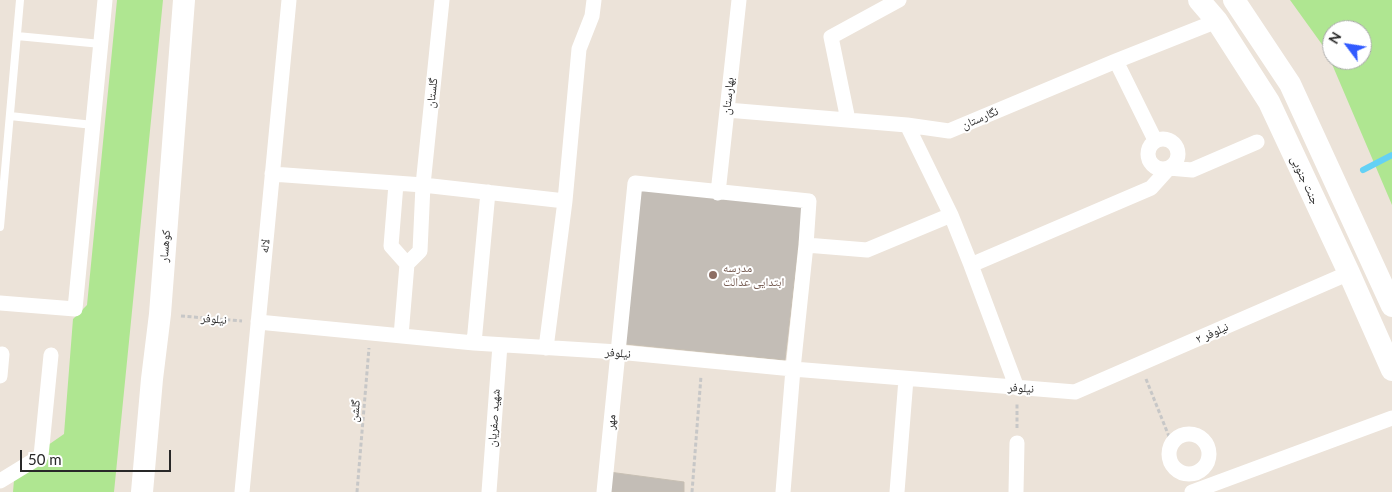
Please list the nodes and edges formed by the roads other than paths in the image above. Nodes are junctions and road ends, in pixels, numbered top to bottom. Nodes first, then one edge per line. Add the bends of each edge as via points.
1 (20, 0) edge
2 (105, 0) edge
3 (184, 0) edge
4 (290, 0) edge
5 (442, 0) edge
6 (594, 0) edge
7 (738, 0) edge
8 (899, 0) edge
9 (1200, 0) edge
10 (1234, 0) edge
11 (1217, 21) junction
12 (17, 36) junction
13 (101, 44) junction
14 (1116, 61) junction
15 (727, 110) junction
16 (10, 116) junction
17 (848, 120) junction
18 (93, 125) junction
19 (907, 125) junction
20 (1155, 140) junction
21 (1257, 142) dead end
22 (3, 167) edge
23 (1169, 168) junction
24 (272, 174) junction
25 (396, 184) junction
26 (422, 185) junction
27 (488, 192) junction
28 (718, 193) junction
29 (565, 200) junction
30 (951, 215) junction
31 (0, 227) edge
32 (806, 245) junction
33 (407, 264) junction
34 (972, 265) junction
35 (1349, 273) junction
36 (0, 304) edge
37 (1392, 306) edge
38 (258, 322) junction
39 (401, 336) junction
40 (474, 342) junction
41 (500, 345) junction
42 (546, 348) junction
43 (618, 352) junction
44 (2, 354) dead end
45 (51, 355) dead end
46 (793, 370) junction
47 (1392, 370) edge
48 (0, 376) edge
49 (906, 379) junction
50 (1017, 388) junction
51 (1075, 392) joint
52 (1392, 418) edge
53 (1017, 443) road end
54 (1197, 473) junction
55 (0, 481) edge
56 (1200, 491) edge
57 (142, 492) edge
58 (242, 492) edge
59 (489, 492) edge
60 (604, 492) edge
61 (783, 492) edge
62 (897, 492) edge
63 (1016, 492) edge

1 - 12 lane
2 - 13 street
3 - 57 main road, کوهسار via 160,314
4 - 24 street, لاله
5 - 26 street, گلستان
6 - 29 street via 592,16 579,49
7 - 15 street, بهارستان
8 - 17 street via 831,37
9 - 11 main road, جنت جنوبی
10 - 37 main road via 1290,84
11 - 14 street, نگارستان
11 - 35 main road, جنت جنوبی via 1269,102
12 - 13 lane
12 - 16 lane
13 - 18 street
14 - 19 street, نگارستان via 950,131
14 - 20 street
15 - 17 street, نگارستان
15 - 28 street, بهارستان
16 - 18 lane
16 - 22 lane
17 - 19 street, نگارستان
18 - 36 street via 75,309
19 - 30 street
20 - 23 street via 1148,147 1147,156 1159,169
20 - 23 street via 1164,138 1177,149 1177,159
21 - 23 street via 1192,170
22 - 31 lane
23 - 34 street via 1151,188
24 - 25 street
24 - 38 street, لاله
25 - 26 street
25 - 33 street via 391,246
26 - 27 street
26 - 33 street, گلستان via 420,251
27 - 29 street
27 - 40 street
28 - 32 street via 809,201
28 - 43 street, مهر via 635,184
29 - 42 street
30 - 32 street via 866,250
30 - 34 street
32 - 46 street
33 - 39 street
34 - 50 street
35 - 47 main road, جنت جنوبی
35 - 51 street, نیلوفر ۲
38 - 39 street, نیلوفر
38 - 58 street, لاله
39 - 40 street, نیلوفر
40 - 41 street, نیلوفر
41 - 42 street, نیلوفر
41 - 59 street, شهید صفریان
42 - 43 street, نیلوفر
43 - 46 street, نیلوفر
43 - 60 street, مهر
44 - 48 street
45 - 55 street via 41,456
46 - 49 street, نیلوفر
46 - 61 street
49 - 50 street, نیلوفر
49 - 62 street
50 - 51 street, نیلوفر
52 - 56 street
53 - 63 street
54 - 54 street via 1179,472 1172,464 1169,454 1172,444 1180,437 1190,434 1207,444 1210,455 1207,465
54 - 56 street

